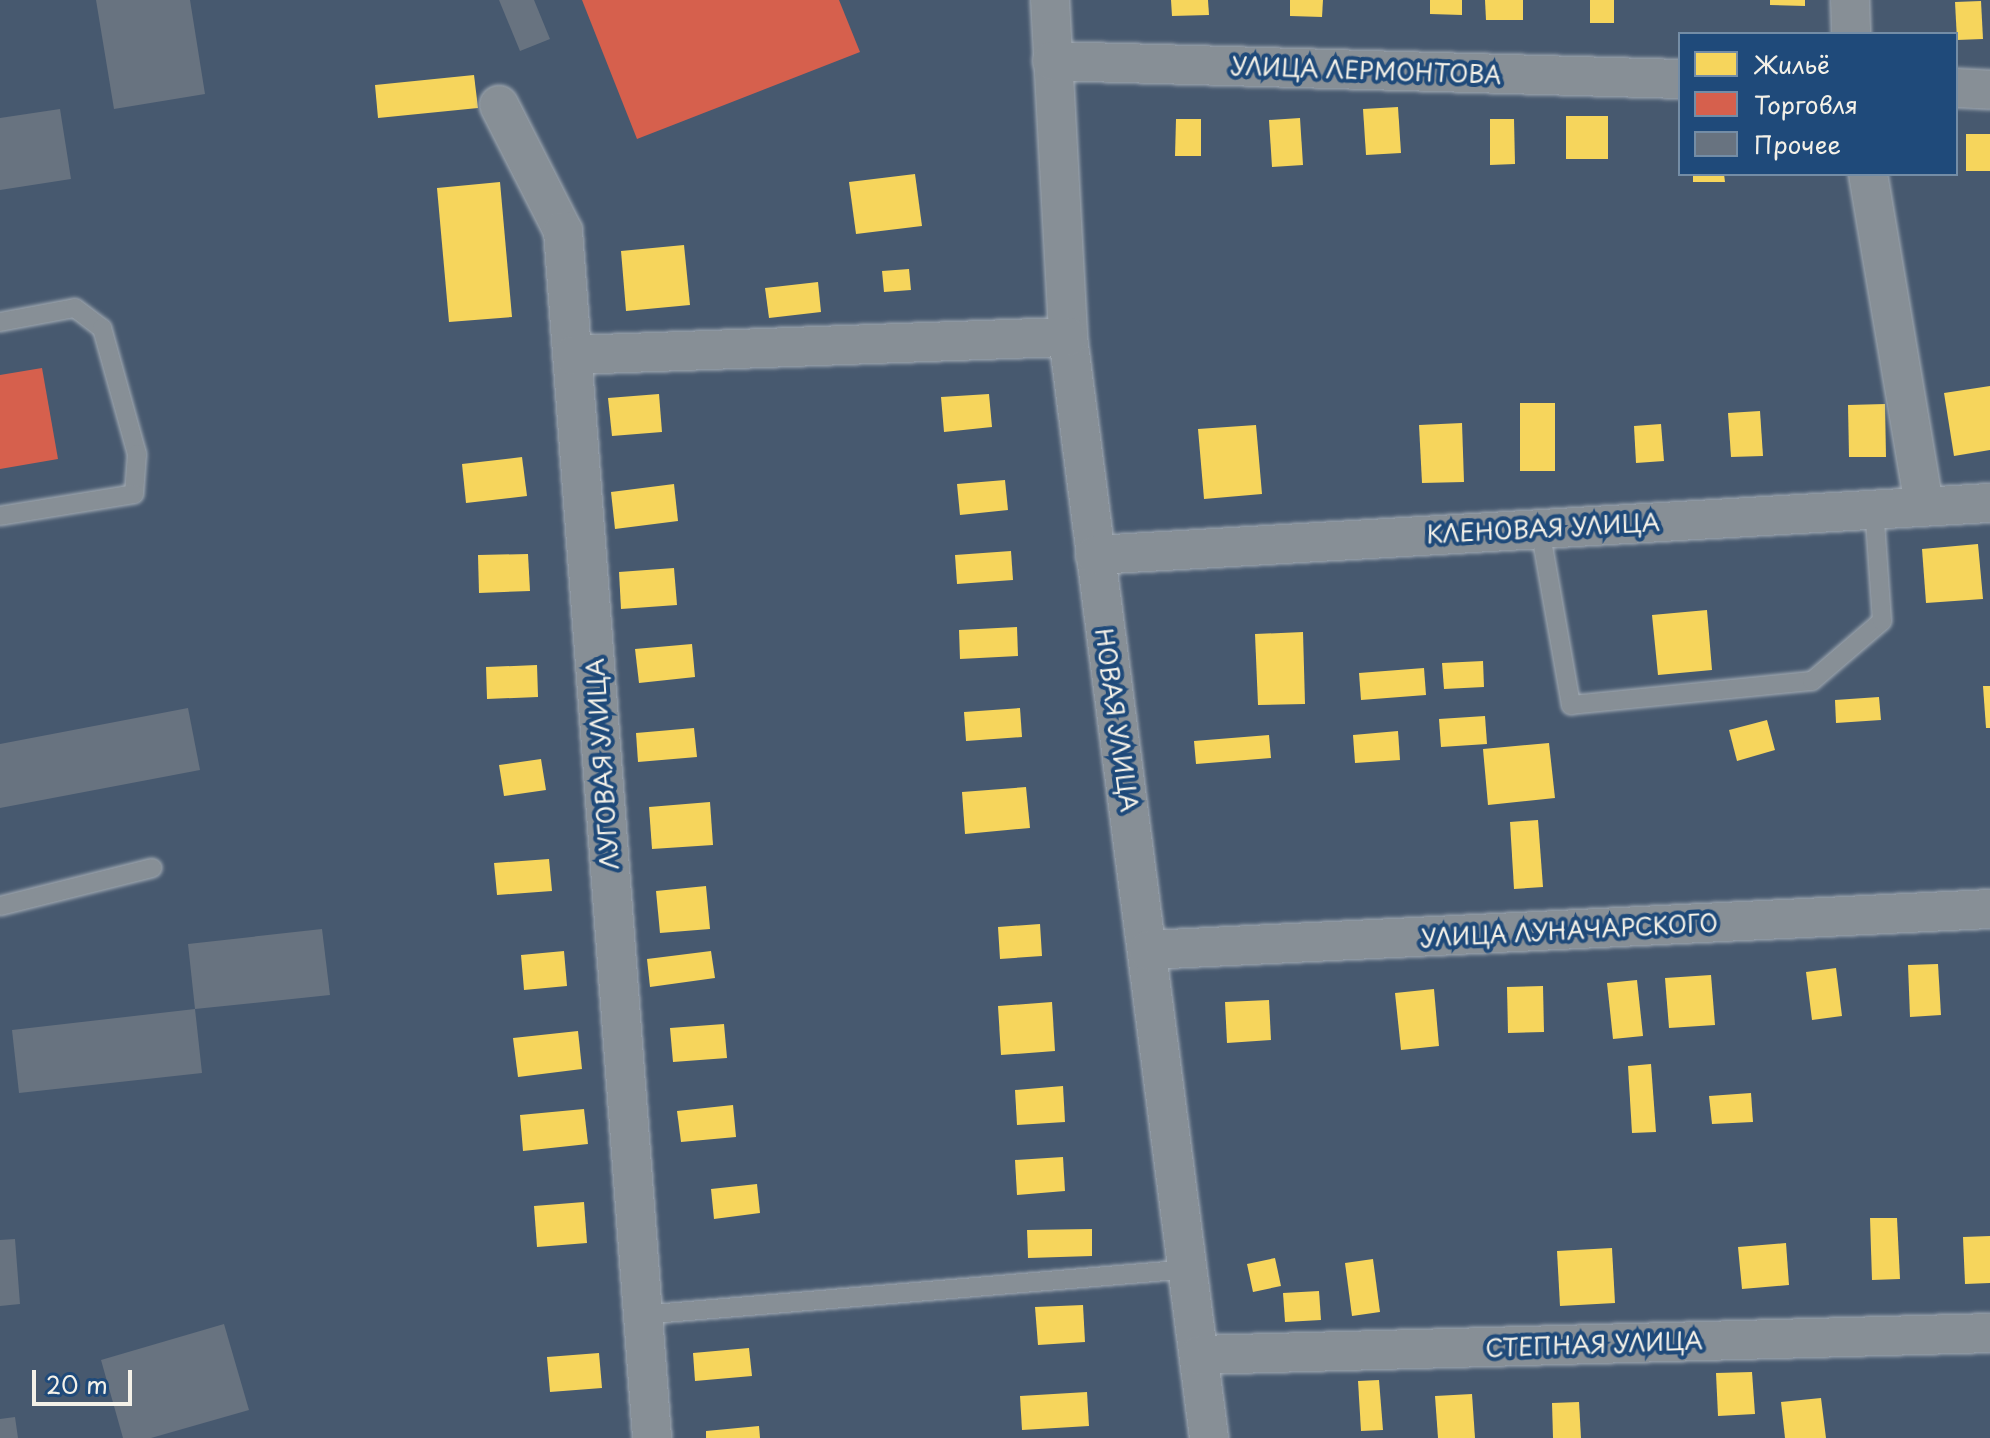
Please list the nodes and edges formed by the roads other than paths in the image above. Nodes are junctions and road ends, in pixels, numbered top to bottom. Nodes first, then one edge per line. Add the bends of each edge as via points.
1 (1050, 0) edge
2 (1850, 0) edge
3 (1851, 32) edge
4 (1052, 61) junction
5 (1678, 79) edge
6 (1958, 88) edge
7 (1990, 90) edge
8 (499, 105) dead end
9 (1868, 176) edge
10 (0, 322) edge
11 (1068, 337) junction
12 (573, 355) junction
13 (1990, 503) edge
14 (1924, 505) junction
15 (1874, 508) junction
16 (0, 516) edge
17 (1540, 529) junction
18 (1095, 555) junction
19 (152, 868) dead end
20 (0, 906) edge
21 (1990, 909) edge
22 (1148, 950) junction
23 (1190, 1269) junction
24 (641, 1315) junction
25 (1990, 1333) edge
26 (1199, 1355) junction
27 (652, 1438) edge
28 (1209, 1438) edge

1 - 4 street, НОВАЯ УЛИЦА
2 - 3 street
4 - 5 street, УЛИЦА ЛЕРМОНТОВА
4 - 11 street, НОВАЯ УЛИЦА
6 - 7 street
8 - 12 street, ЛУГОВАЯ УЛИЦА via 563,231
9 - 14 street
10 - 16 lane via 75,308 102,328 137,454 134,494
11 - 12 street
11 - 18 street, НОВАЯ УЛИЦА
12 - 24 street, ЛУГОВАЯ УЛИЦА
13 - 14 street, КЛЕНОВАЯ УЛИЦА
14 - 15 street, КЛЕНОВАЯ УЛИЦА
15 - 17 street, КЛЕНОВАЯ УЛИЦА
15 - 17 lane via 1882,621 1812,681 1571,705
17 - 18 street, КЛЕНОВАЯ УЛИЦА
18 - 22 street, НОВАЯ УЛИЦА
19 - 20 lane
21 - 22 street, УЛИЦА ЛУНАЧАРСКОГО
22 - 23 street, НОВАЯ УЛИЦА
23 - 24 lane
23 - 26 street, НОВАЯ УЛИЦА
24 - 27 street, ЛУГОВАЯ УЛИЦА
25 - 26 street, СТЕПНАЯ УЛИЦА
26 - 28 street, НОВАЯ УЛИЦА

